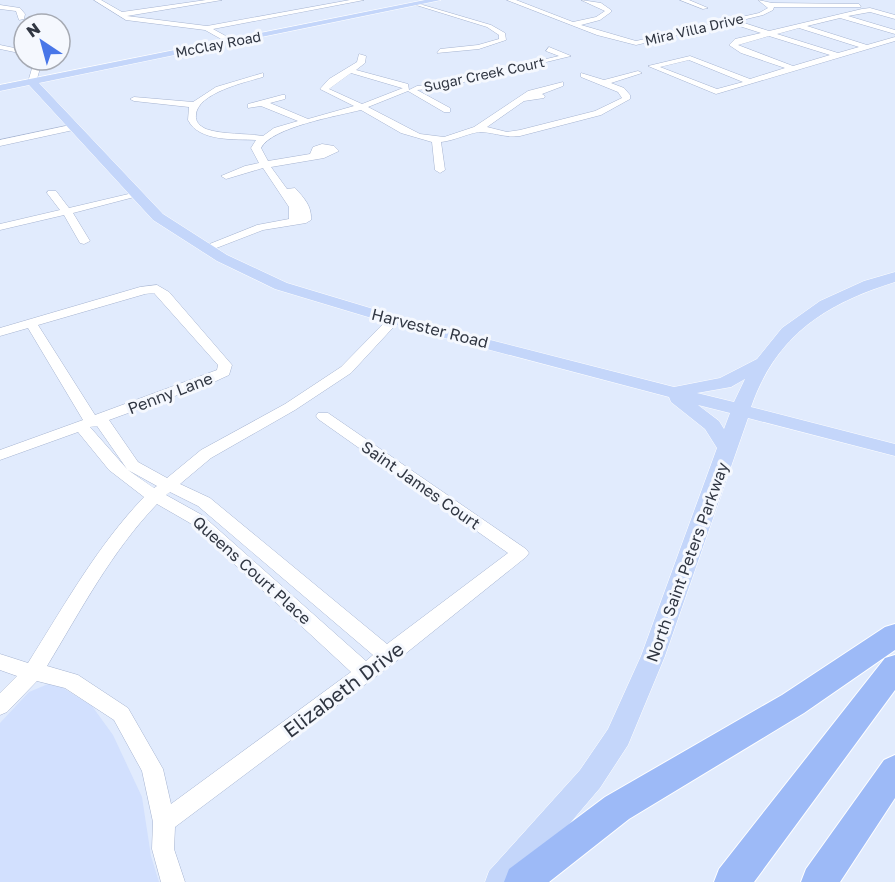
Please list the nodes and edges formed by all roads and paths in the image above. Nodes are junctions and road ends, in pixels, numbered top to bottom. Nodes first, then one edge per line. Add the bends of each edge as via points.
1 (97, 0) edge
2 (219, 0) edge
3 (323, 0) edge
4 (361, 0) edge
5 (437, 0) edge
6 (524, 0) edge
7 (584, 0) edge
8 (683, 0) edge
9 (761, 0) edge
10 (513, 1) edge
11 (840, 3) edge
12 (418, 4) junction
13 (334, 5) junction
14 (771, 5) junction
15 (0, 7) edge
16 (705, 8) dead end
17 (895, 8) edge
18 (20, 12) edge
19 (854, 13) junction
20 (118, 15) junction
21 (840, 16) junction
22 (895, 17) edge
23 (730, 21) junction
24 (812, 23) junction
25 (573, 24) junction
26 (799, 26) junction
27 (207, 28) junction
28 (895, 32) edge
29 (770, 33) junction
30 (895, 39) edge
31 (738, 41) junction
32 (230, 42) junction
33 (880, 44) junction
34 (867, 47) junction
35 (549, 50) dead end
36 (440, 51) dead end
37 (837, 55) junction
38 (362, 56) dead end
39 (805, 64) junction
40 (792, 68) junction
41 (349, 70) junction
42 (35, 72) edge
43 (638, 73) dead end
44 (260, 75) dead end
45 (584, 75) dead end
46 (623, 77) junction
47 (754, 80) junction
48 (32, 82) junction
49 (603, 83) junction
50 (560, 84) dead end
51 (0, 88) edge
52 (628, 88) junction
53 (410, 89) junction
54 (282, 97) dead end
55 (134, 99) dead end
56 (262, 103) junction
57 (193, 105) junction
58 (251, 106) dead end
59 (361, 107) junction
60 (447, 110) dead end
61 (305, 121) junction
62 (75, 127) junction
63 (479, 128) junction
64 (507, 135) junction
65 (262, 138) junction
66 (436, 140) junction
67 (516, 142) dead end
68 (0, 143) edge
69 (318, 154) dead end
70 (265, 164) junction
71 (440, 170) dead end
72 (226, 176) dead end
73 (276, 178) junction
74 (51, 194) dead end
75 (137, 195) junction
76 (68, 212) junction
77 (294, 220) junction
78 (0, 227) edge
79 (84, 241) dead end
80 (206, 249) junction
81 (895, 278) edge
82 (394, 320) junction
83 (31, 323) junction
84 (0, 332) edge
85 (760, 363) junction
86 (669, 391) junction
87 (741, 411) junction
88 (323, 416) dead end
89 (92, 423) junction
90 (728, 449) junction
91 (895, 450) edge
92 (0, 455) edge
93 (162, 489) junction
94 (520, 553) joint
95 (895, 635) edge
96 (388, 656) junction
97 (0, 662) edge
98 (895, 667) edge
99 (365, 672) junction
100 (33, 673) junction
101 (0, 706) edge
102 (895, 770) edge
103 (164, 822) junction
104 (173, 882) edge
105 (500, 882) edge
106 (522, 882) edge
107 (732, 882) edge
108 (819, 882) edge

1 - 20 street
2 - 20 street
3 - 13 street
4 - 13 street
5 - 12 main road, McClay Road
6 - 10 street
7 - 25 street via 611,14
8 - 16 street
9 - 14 street, Mira Villa Drive
10 - 25 street
11 - 14 street
11 - 17 street
11 - 19 street
12 - 32 main road, McClay Road
12 - 36 street via 489,26 506,38 493,45
13 - 27 street
14 - 23 street, Mira Villa Drive via 761,14
15 - 18 street
19 - 21 street
19 - 22 street via 870,10
20 - 27 street via 137,21 130,25 140,27 150,22
21 - 24 street
21 - 28 street
23 - 25 street, Mira Villa Drive via 636,44
23 - 29 street
24 - 26 street
24 - 33 street
26 - 29 street
26 - 34 street
27 - 32 street
29 - 31 street
29 - 37 street
30 - 33 street
31 - 39 street
31 - 40 street via 734,47
32 - 48 main road, McClay Road
33 - 34 street
34 - 37 street
35 - 53 street, Sugar Creek Court via 567,57
37 - 39 street
38 - 41 street via 361,63
39 - 40 street
40 - 47 street
41 - 53 street
41 - 59 street via 324,89
42 - 48 street
43 - 46 street
44 - 57 street via 209,93
45 - 49 street
46 - 49 street
46 - 52 street
47 - 47 street via 716,92 652,66 685,58
48 - 51 main road, McClay Road
48 - 62 main road, Harvester Road
49 - 52 street
50 - 63 street via 517,100
52 - 64 street via 626,99 598,112
53 - 59 street
53 - 60 street
54 - 56 street
55 - 57 street
56 - 58 street
56 - 61 street
57 - 65 street via 191,119 200,129
59 - 61 street
59 - 66 street via 418,138
61 - 65 street
62 - 68 street
62 - 75 main road, Harvester Road
63 - 64 street
63 - 66 street
64 - 67 street
65 - 70 street via 256,148
66 - 71 street
69 - 70 street
70 - 72 street
70 - 73 street
73 - 77 street via 294,207
73 - 77 street via 305,204 306,220
74 - 76 street
75 - 76 street
75 - 80 main road, Harvester Road via 158,217
76 - 78 street
76 - 79 street
77 - 80 street via 261,227
80 - 82 main road, Harvester Road via 281,286
81 - 85 main road, North Saint Peters Parkway via 853,290 818,308 787,330
82 - 86 main road, Harvester Road
82 - 93 street via 346,370 206,454
83 - 84 street, Penny Lane
83 - 89 street
83 - 89 street, Penny Lane via 157,289 225,365 224,372
85 - 86 main road via 724,383
85 - 87 main road, North Saint Peters Parkway
86 - 87 main road, Harvester Road
86 - 90 main road via 703,416
87 - 90 main road, North Saint Peters Parkway
87 - 91 main road, Harvester Road
88 - 94 street, Saint James Court
89 - 92 street, Penny Lane
89 - 93 street, Queens Court Place via 105,459 117,471
90 - 105 main road, North Saint Peters Parkway via 653,656 618,737 590,779
93 - 96 street, Queens Court Place via 204,502
93 - 99 street, Queens Court Place
93 - 100 street via 104,556
94 - 96 street, Elizabeth Drive
95 - 106 highway via 793,704 617,808
96 - 99 street, Elizabeth Drive
97 - 100 street
98 - 107 highway
99 - 103 street, Elizabeth Drive
100 - 101 street
100 - 103 street via 71,681 121,714 152,770
102 - 108 highway
103 - 104 street via 163,849

